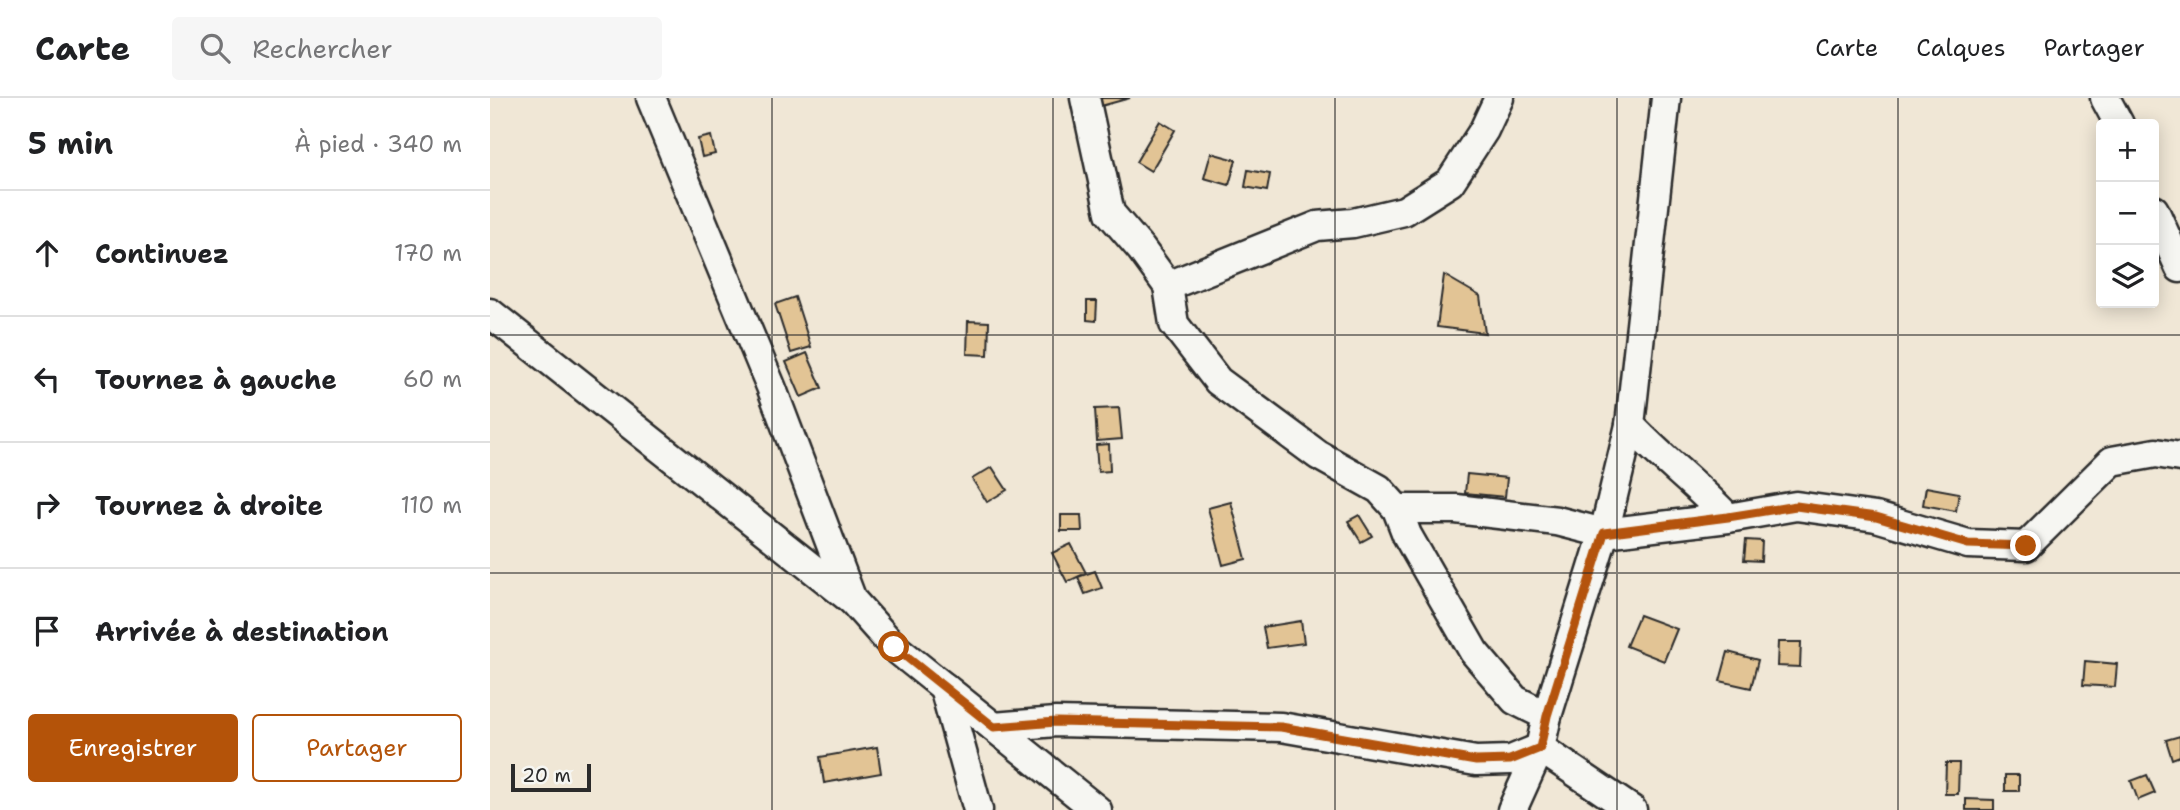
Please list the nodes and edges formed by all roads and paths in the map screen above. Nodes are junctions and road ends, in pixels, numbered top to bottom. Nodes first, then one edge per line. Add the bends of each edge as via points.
1 (651, 98) edge
2 (1085, 98) edge
3 (1499, 98) edge
4 (1666, 98) edge
5 (2105, 98) edge
6 (2116, 119) edge
7 (2159, 221) edge
8 (2180, 268) edge
9 (1168, 286) junction
10 (490, 313) edge
11 (1630, 425) junction
12 (2180, 457) edge
13 (1397, 509) junction
14 (1728, 517) junction
15 (1604, 533) junction
16 (852, 600) junction
17 (944, 687) junction
18 (1547, 716) junction
19 (994, 727) junction
20 (1540, 748) junction
21 (978, 810) edge
22 (1097, 810) edge
23 (1512, 810) edge
24 (1632, 810) edge

1 - 16 street via 772,389
2 - 9 street via 1110,213
3 - 9 street via 1450,182 1404,211 1317,226
4 - 11 street
5 - 6 street
7 - 8 street
9 - 13 street via 1174,324 1218,381 1318,456 1379,489
10 - 16 street
11 - 14 street
11 - 15 street
12 - 14 street via 2156,453 2112,461 2026,546 1968,544 1876,517 1796,506
13 - 15 street via 1456,509 1557,521
13 - 18 street via 1406,535 1474,652 1515,700
14 - 15 street
15 - 18 street
16 - 17 street via 894,647
17 - 19 street
17 - 21 street
18 - 20 street
19 - 20 street via 1056,722 1281,727 1476,761 1510,760
19 - 22 street
20 - 23 street
20 - 24 street

